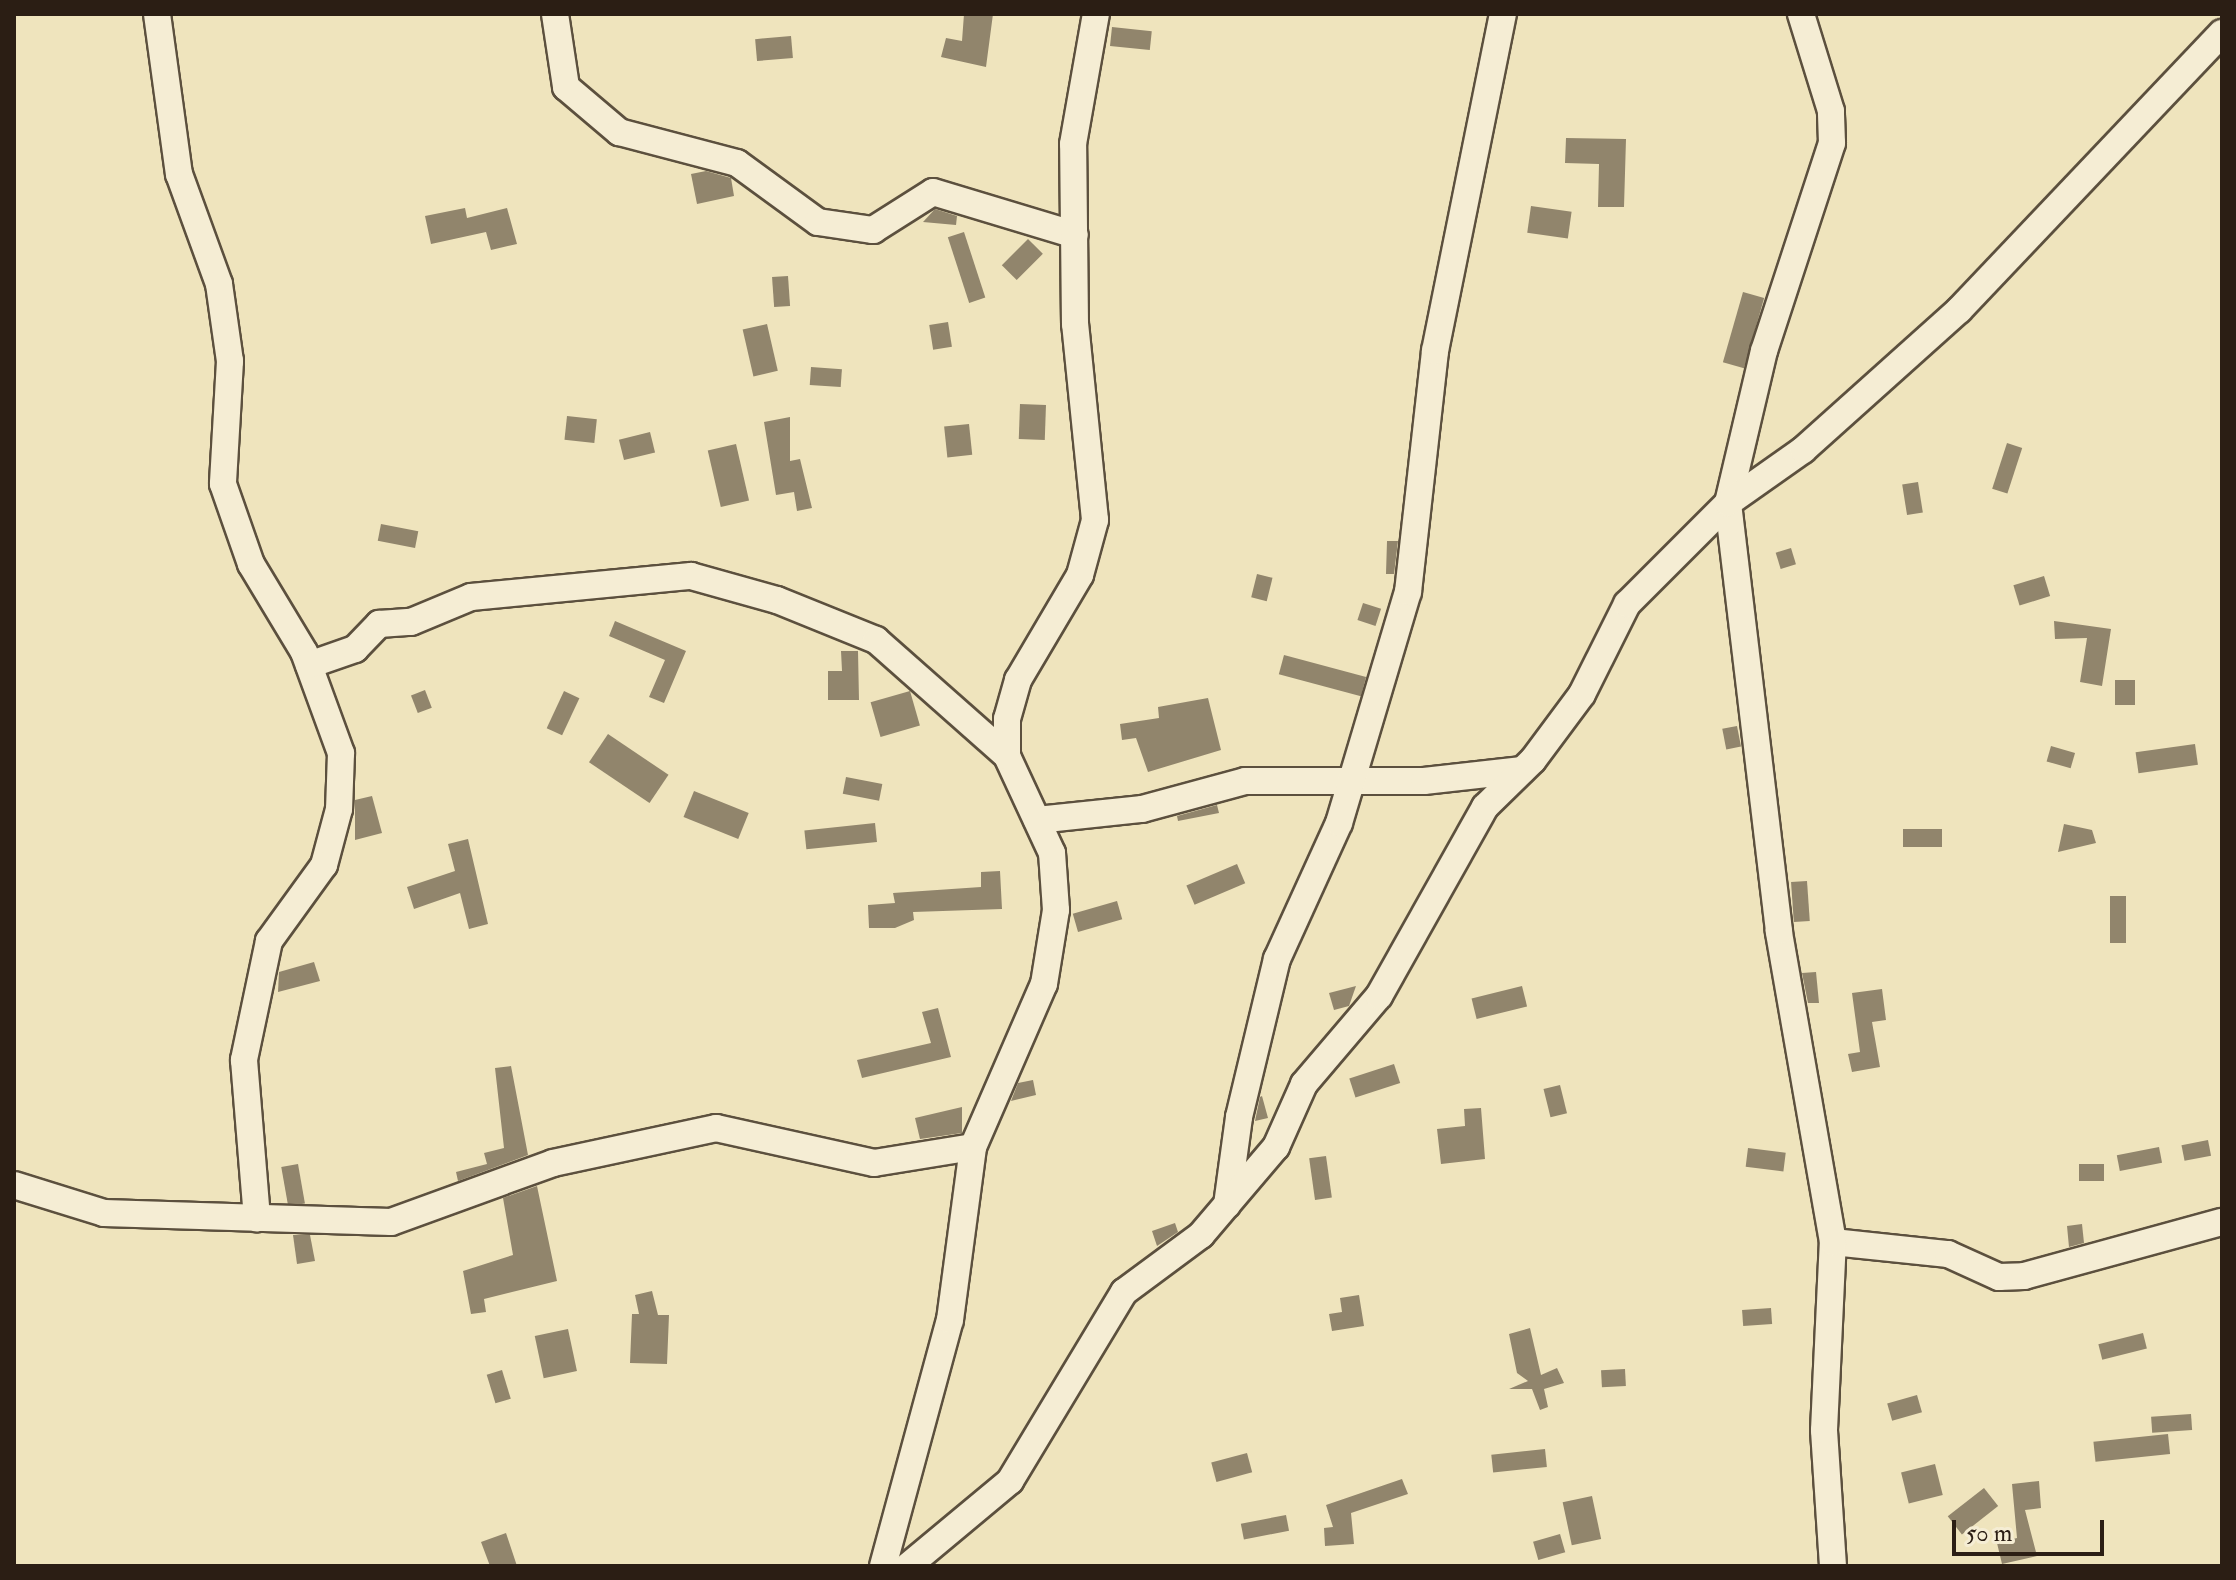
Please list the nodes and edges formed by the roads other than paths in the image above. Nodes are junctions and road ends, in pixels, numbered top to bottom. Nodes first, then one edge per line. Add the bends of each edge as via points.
1 (157, 14) edge
2 (555, 14) edge
3 (1096, 14) edge
4 (1503, 14) edge
5 (1801, 14) edge
6 (2222, 33) edge
7 (1075, 235) junction
8 (1728, 503) junction
9 (309, 665) junction
10 (1007, 756) junction
11 (1522, 770) junction
12 (1349, 779) junction
13 (1037, 820) junction
14 (973, 1147) junction
15 (14, 1185) edge
16 (1226, 1209) junction
17 (257, 1218) junction
18 (2222, 1222) edge
19 (1833, 1242) junction
20 (883, 1566) edge
21 (908, 1566) edge
22 (1833, 1566) edge

1 - 9 street via 179,174 219,284 230,361 223,484 251,564
2 - 7 street via 566,87 619,132 737,163 818,222 873,230 933,192
3 - 7 street via 1076,115
4 - 12 street via 1435,351 1408,592
5 - 8 street via 1831,111 1832,143 1764,351
6 - 8 street via 1959,310 1803,450
7 - 10 street via 1075,324 1095,520 1080,575 1018,680
8 - 11 street via 1627,604 1582,694
8 - 19 street via 1779,931
9 - 10 street via 355,649 379,624 411,622 471,597 691,576 777,600 876,640
9 - 17 street via 338,740 339,809 316,882 276,929 263,960 244,1060
10 - 13 street
11 - 12 street via 1424,781
11 - 16 street via 1485,807 1379,996 1324,1055 1276,1147
12 - 13 street via 1245,781 1142,809
12 - 16 street via 1339,823 1277,959 1239,1117
13 - 14 street via 1052,853 1056,910 1044,984
14 - 17 street via 874,1163 716,1128 553,1163 406,1219
14 - 20 street via 950,1320
15 - 17 street via 104,1213
16 - 21 street via 1124,1292 1010,1481
18 - 19 street via 2024,1276 1999,1277 1932,1251
19 - 22 street via 1824,1430

